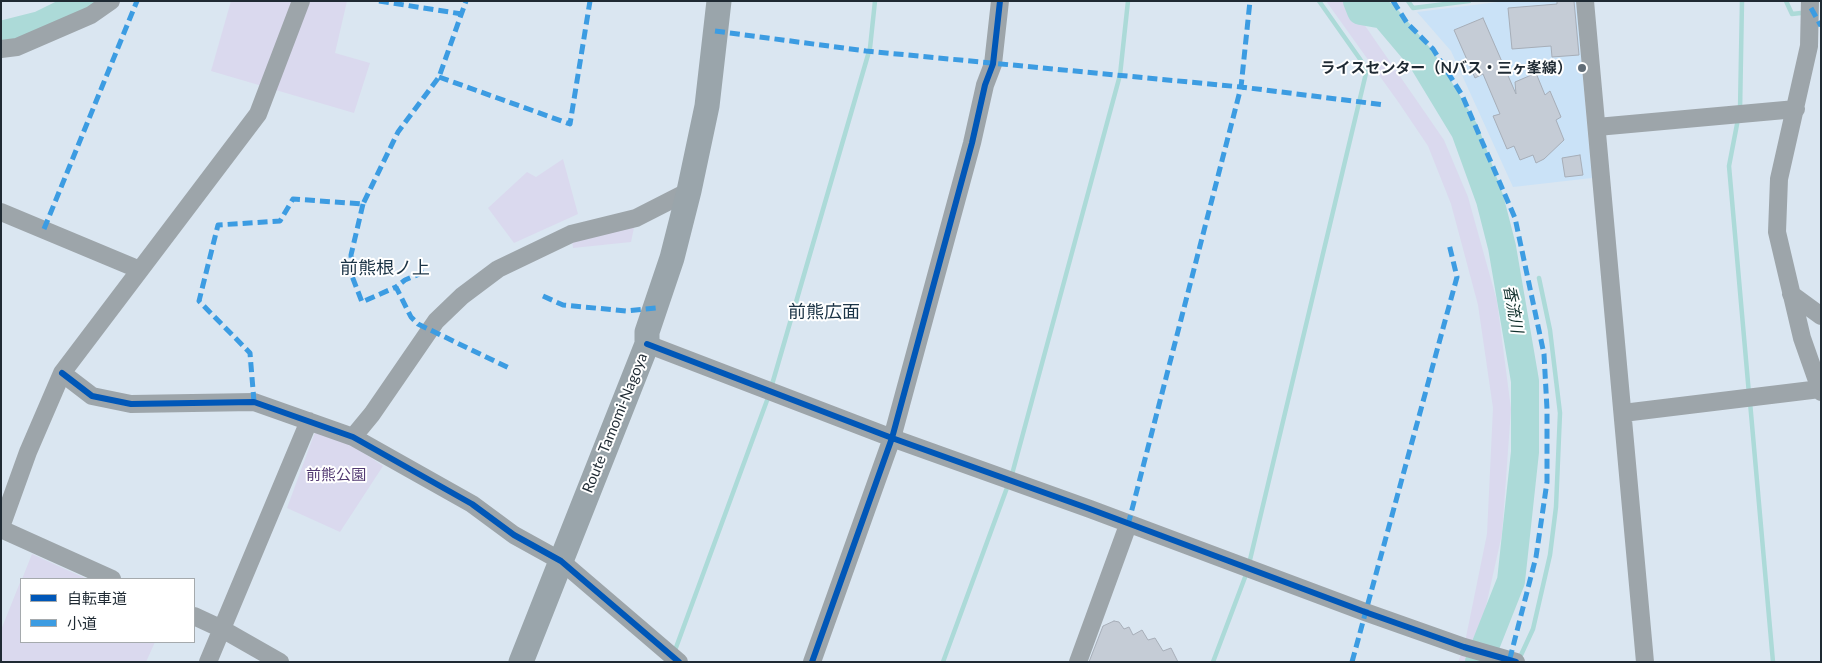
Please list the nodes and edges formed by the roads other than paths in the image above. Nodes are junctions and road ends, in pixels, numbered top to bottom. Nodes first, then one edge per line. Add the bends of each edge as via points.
1 (111, 1) edge
2 (301, 1) edge
3 (719, 1) edge
4 (1000, 1) edge
5 (1585, 1) edge
6 (1814, 5) edge
7 (1, 49) edge
8 (1796, 109) junction
9 (1597, 128) junction
10 (689, 191) junction
11 (1, 212) edge
12 (140, 270) junction
13 (1791, 294) junction
14 (1821, 316) edge
15 (647, 344) junction
16 (62, 373) junction
17 (1820, 390) edge
18 (1623, 413) junction
19 (309, 421) junction
20 (353, 437) junction
21 (892, 438) junction
22 (1128, 525) junction
23 (1, 528) edge
24 (561, 561) junction
25 (110, 578) edge
26 (195, 616) edge
27 (222, 629) junction
28 (1511, 660) edge
29 (208, 662) edge
30 (280, 662) edge
31 (521, 662) edge
32 (678, 662) edge
33 (812, 662) edge
34 (1078, 662) edge
35 (1645, 662) edge

1 - 7 street via 92,14 26,44
2 - 12 street via 258,114
3 - 10 main road, Route Tamomi-Nagoya via 707,106
4 - 21 street via 993,64
5 - 9 street
6 - 8 street
8 - 9 street
8 - 13 street via 1779,179 1777,232
9 - 18 street
10 - 15 main road, Route Tamomi-Nagoya via 672,258 647,332
10 - 20 street via 636,218 572,234 498,268 462,296 436,322
11 - 12 street
12 - 16 street
13 - 14 street
13 - 17 street
15 - 21 street
15 - 24 main road, Route Tamomi-Nagoya
16 - 19 street via 92,396 131,404 254,402
16 - 23 street via 28,452
17 - 18 street
18 - 35 street
19 - 20 street
19 - 27 street
20 - 24 street via 472,504 514,535
21 - 22 street
21 - 33 street
22 - 28 street via 1464,647
22 - 34 street
23 - 25 street
24 - 31 main road, Route Tamomi-Nagoya
24 - 32 street
26 - 27 street
27 - 29 street
27 - 30 street

